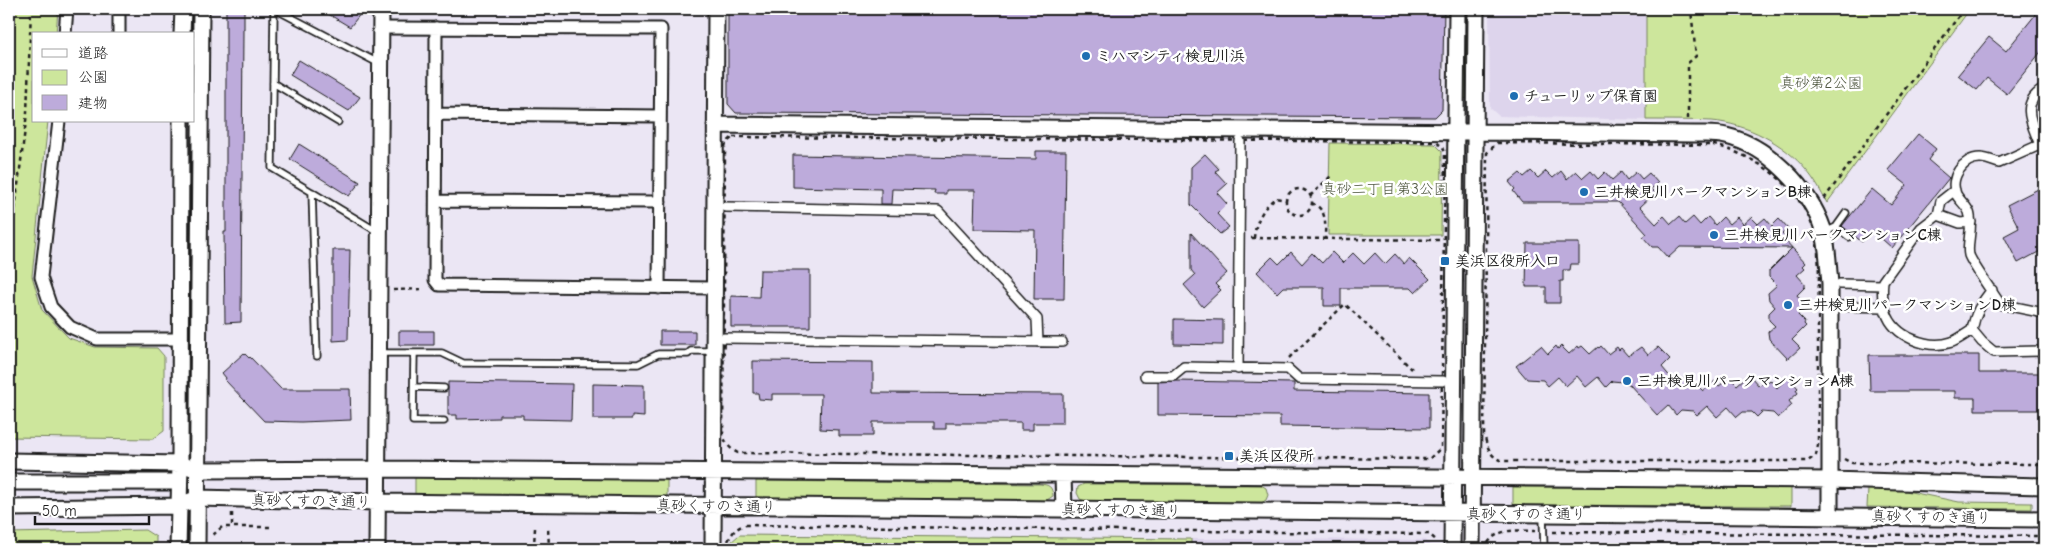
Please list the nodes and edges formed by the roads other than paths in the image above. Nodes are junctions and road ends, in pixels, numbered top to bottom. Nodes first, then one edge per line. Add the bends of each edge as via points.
1 (67, 9) edge
2 (119, 9) edge
3 (182, 9) edge
4 (201, 9) edge
5 (275, 9) edge
6 (381, 9) edge
7 (716, 9) edge
8 (1456, 9) edge
9 (1476, 9) edge
10 (381, 28) junction
11 (436, 28) junction
12 (65, 32) edge
13 (119, 32) edge
14 (182, 32) edge
15 (381, 64) junction
16 (273, 83) junction
17 (2044, 90) edge
18 (436, 114) junction
19 (660, 116) junction
20 (197, 121) edge
21 (59, 122) edge
22 (182, 122) edge
23 (338, 122) dead end
24 (715, 125) junction
25 (1456, 132) junction
26 (1476, 132) junction
27 (1240, 140) road end
28 (2042, 144) edge
29 (1955, 190) junction
30 (312, 192) junction
31 (436, 201) junction
32 (660, 202) junction
33 (725, 207) road end
34 (1846, 213) dead end
35 (1938, 215) junction
36 (1971, 222) junction
37 (1830, 230) junction
38 (380, 233) junction
39 (1848, 237) dead end
40 (1840, 284) dead end
41 (1882, 285) junction
42 (659, 288) junction
43 (714, 288) junction
44 (1992, 290) junction
45 (1840, 306) dead end
46 (1884, 307) junction
47 (2044, 314) edge
48 (1972, 330) junction
49 (180, 338) junction
50 (724, 338) road end
51 (1038, 342) junction
52 (1062, 342) dead end
53 (714, 351) junction
54 (2044, 351) edge
55 (378, 352) junction
56 (414, 353) junction
57 (317, 356) dead end
58 (1238, 369) junction
59 (1145, 376) dead end
60 (1443, 381) road end
61 (414, 387) junction
62 (444, 388) dead end
63 (444, 421) dead end
64 (9, 461) edge
65 (180, 464) junction
66 (378, 469) junction
67 (198, 470) junction
68 (713, 471) junction
69 (1063, 475) junction
70 (1453, 478) junction
71 (1472, 478) junction
72 (1830, 480) junction
73 (9, 482) edge
74 (178, 482) junction
75 (2044, 486) edge
76 (198, 498) junction
77 (377, 502) junction
78 (178, 506) junction
79 (713, 506) junction
80 (9, 508) edge
81 (1064, 510) junction
82 (1543, 513) junction
83 (1452, 514) junction
84 (1472, 514) junction
85 (1830, 516) junction
86 (2044, 519) edge
87 (1446, 547) edge
88 (178, 549) edge
89 (197, 549) edge
90 (377, 549) edge
91 (713, 549) edge
92 (1479, 549) edge
93 (1544, 549) edge

1 - 12 street
2 - 13 street
3 - 14 street
4 - 20 street
5 - 15 lane
5 - 16 lane
6 - 10 street
7 - 24 street
8 - 25 street
9 - 26 street
10 - 11 street
10 - 15 street
11 - 18 street
11 - 19 street via 661,29
15 - 38 street
16 - 23 lane
16 - 30 lane via 272,168
17 - 28 street via 2032,100 2028,109
18 - 19 street
18 - 31 street
19 - 32 street
20 - 67 street
21 - 49 street via 41,277 51,307 70,327 96,339
22 - 49 street
24 - 25 street
24 - 43 street
25 - 26 street
25 - 70 street
26 - 37 street via 1726,135 1751,146 1778,164 1801,188
26 - 71 street
27 - 58 street
28 - 29 street via 1998,163 1981,158 1970,160 1959,169
29 - 35 street via 1941,201
29 - 36 street via 1969,212
30 - 38 lane
30 - 57 lane
31 - 32 street
31 - 42 street via 435,280 439,285
32 - 42 street
33 - 51 street via 938,211 1037,319
34 - 37 lane
35 - 36 street via 1960,223
35 - 41 street via 1914,236
36 - 44 street via 1969,254
37 - 39 lane
37 - 72 street
38 - 55 street
40 - 41 street
41 - 46 street
42 - 43 street
43 - 53 street
44 - 47 street via 2000,304
44 - 48 street via 1982,302
45 - 46 street
46 - 48 street via 1901,332 1926,344 1951,342
48 - 54 street via 1994,352
49 - 65 street
50 - 51 street
51 - 52 street
53 - 56 lane via 658,354 638,364 463,363 442,353
53 - 68 street
55 - 56 lane
55 - 66 street
56 - 61 lane
58 - 59 street via 1184,367 1173,376
58 - 60 street via 1288,369 1299,379
61 - 62 lane
61 - 63 lane via 413,421
64 - 65 street
65 - 67 street
65 - 74 street
66 - 67 street, 真砂くすのき通り
66 - 68 street, 真砂くすのき通り
66 - 77 street
67 - 74 street
67 - 76 street
68 - 69 street, 真砂くすのき通り
68 - 79 street
69 - 70 street, 真砂くすのき通り
69 - 81 street
70 - 71 street, 真砂くすのき通り
70 - 83 street
71 - 72 street, 真砂くすのき通り
71 - 84 street
72 - 75 street, 真砂くすのき通り
72 - 85 street
73 - 74 street
74 - 76 street
74 - 78 street
76 - 77 street, 真砂くすのき通り
76 - 78 street
76 - 89 street
77 - 79 street, 真砂くすのき通り
77 - 90 street
78 - 80 street
78 - 88 street
79 - 81 street, 真砂くすのき通り
79 - 91 street
81 - 83 street, 真砂くすのき通り
82 - 84 street, 真砂くすのき通り
82 - 85 street, 真砂くすのき通り
82 - 93 lane
83 - 84 street, 真砂くすのき通り
83 - 87 street
84 - 92 street
85 - 86 street, 真砂くすのき通り

